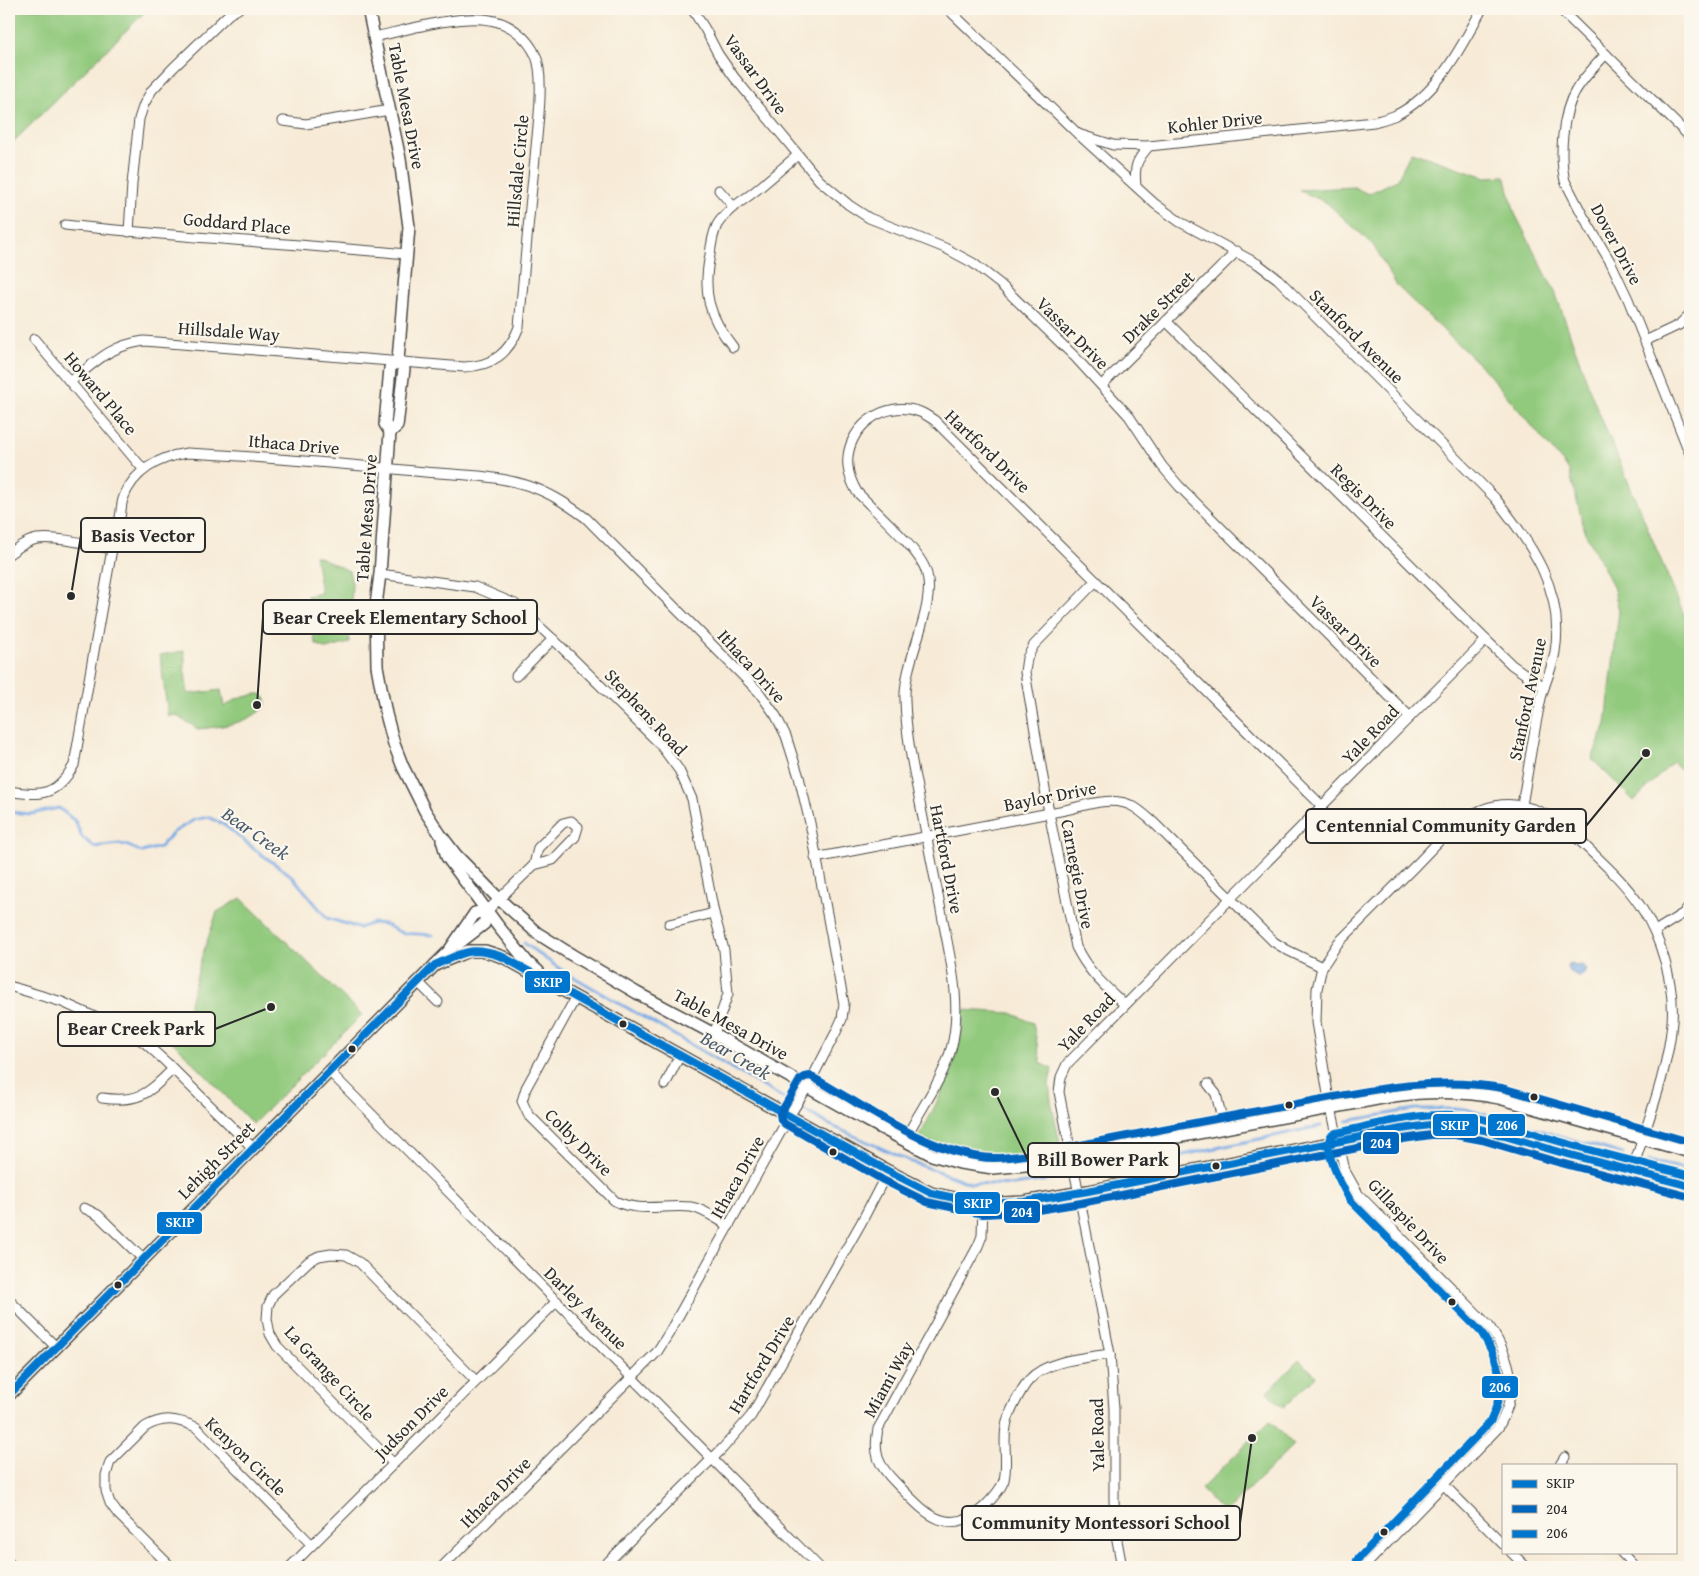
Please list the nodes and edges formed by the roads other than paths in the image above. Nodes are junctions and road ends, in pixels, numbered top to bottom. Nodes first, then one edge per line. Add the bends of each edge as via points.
1 (238, 9) edge
2 (368, 9) edge
3 (692, 9) edge
4 (948, 9) edge
5 (1482, 9) edge
6 (1560, 9) edge
7 (375, 37) junction
8 (1606, 54) junction
9 (390, 110) junction
10 (283, 121) dead end
11 (1078, 134) junction
12 (1690, 137) edge
13 (1149, 146) junction
14 (798, 155) junction
15 (1136, 186) junction
16 (719, 190) dead end
17 (733, 206) junction
18 (65, 225) dead end
19 (129, 232) junction
20 (1237, 251) junction
21 (407, 254) junction
22 (1690, 314) edge
23 (1166, 321) junction
24 (34, 339) dead end
25 (1646, 341) junction
26 (733, 347) dead end
27 (398, 360) junction
28 (70, 382) junction
29 (1102, 385) junction
30 (1688, 440) edge
31 (1690, 454) edge
32 (388, 468) junction
33 (143, 469) junction
34 (112, 549) junction
35 (9, 554) edge
36 (380, 574) junction
37 (1096, 580) junction
38 (553, 639) junction
39 (1486, 640) junction
40 (516, 676) dead end
41 (1544, 687) junction
42 (1410, 717) junction
43 (9, 791) edge
44 (1522, 805) junction
45 (1322, 806) junction
46 (1049, 813) junction
47 (440, 834) junction
48 (926, 836) junction
49 (815, 858) junction
50 (534, 865) junction
51 (1230, 899) junction
52 (499, 900) junction
53 (1690, 906) edge
54 (487, 911) junction
55 (714, 913) junction
56 (669, 924) dead end
57 (1655, 931) junction
58 (436, 965) junction
59 (1322, 967) junction
60 (418, 982) junction
61 (550, 982) junction
62 (9, 986) edge
63 (576, 997) junction
64 (438, 1002) dead end
65 (1125, 1005) junction
66 (714, 1034) junction
67 (680, 1055) junction
68 (173, 1069) junction
69 (330, 1072) junction
70 (1208, 1084) dead end
71 (665, 1085) dead end
72 (805, 1091) junction
73 (102, 1098) dead end
74 (1331, 1107) junction
75 (792, 1112) junction
76 (1224, 1127) junction
77 (1642, 1139) junction
78 (905, 1140) junction
79 (1338, 1142) junction
80 (254, 1148) junction
81 (1690, 1152) edge
82 (1072, 1158) junction
83 (888, 1171) junction
84 (1632, 1171) junction
85 (1690, 1186) edge
86 (1079, 1193) junction
87 (983, 1204) junction
88 (84, 1208) dead end
89 (729, 1226) junction
90 (143, 1259) junction
91 (9, 1300) edge
92 (556, 1301) junction
93 (56, 1347) junction
94 (1110, 1354) junction
95 (632, 1377) junction
96 (476, 1381) junction
97 (9, 1395) edge
98 (712, 1458) junction
99 (394, 1463) junction
100 (1444, 1485) junction
101 (1502, 1543) edge
102 (312, 1545) junction
103 (1514, 1554) edge
104 (1623, 1554) edge
105 (9, 1563) edge
106 (1366, 1566) edge
107 (1634, 1566) dead end
108 (13, 1567) edge
109 (171, 1567) edge
110 (290, 1567) edge
111 (442, 1567) edge
112 (603, 1567) edge
113 (819, 1567) edge
114 (1122, 1567) edge
115 (1526, 1567) edge

1 - 19 street via 173,68 152,90 144,104 139,119
2 - 7 street, Table Mesa Drive
3 - 14 street, Vassar Drive via 734,77
4 - 11 street, Kohler Drive
5 - 13 street, Kohler Drive via 1430,90 1394,116 1374,122
6 - 8 street
7 - 9 street, Table Mesa Drive
7 - 27 street, Hillsdale Circle via 471,18 491,20 517,31 536,57 540,72 519,327 514,340 505,352 476,366
8 - 12 street
8 - 25 street, Dover Drive via 1585,77 1568,110 1562,154 1564,176 1582,214 1612,263
9 - 10 street via 306,124
9 - 21 street, Table Mesa Drive via 407,204
11 - 13 street, Kohler Drive via 1113,145
11 - 15 street, Stanford Avenue
13 - 15 street via 1134,170
14 - 17 street
14 - 29 street, Vassar Drive via 819,180 869,218 945,248 973,263 1000,284
15 - 20 street, Stanford Avenue via 1180,222
16 - 17 street
17 - 26 street via 718,224 713,239 706,292 718,327
18 - 19 street, Goddard Place
19 - 21 street, Goddard Place
20 - 23 street, Drake Street
20 - 41 street, Stanford Avenue via 1278,279 1495,498 1519,528 1550,584 1556,612 1555,654
21 - 27 street, Table Mesa Drive
22 - 25 street via 1679,325
23 - 29 street, Drake Street
23 - 39 street, Regis Drive
24 - 28 street, Howard Place
25 - 30 street, Dover Drive
27 - 28 street, Hillsdale Way via 144,341 110,350
27 - 32 street, Table Mesa Drive via 390,368 384,424 390,432
28 - 33 street, Howard Place
29 - 42 street, Vassar Drive via 1129,416 1179,486
30 - 31 street, Dover Drive
32 - 33 street, Ithaca Drive via 187,453 160,460
32 - 36 street, Table Mesa Drive
32 - 49 street, Ithaca Drive via 525,484 569,505 586,518 759,692 776,716 799,777
33 - 34 street, Ithaca Drive via 123,500
34 - 35 street via 50,538 23,544
34 - 43 street, Ithaca Drive via 74,765 68,776 42,794
36 - 38 street, Stephens Road via 475,587 515,604
36 - 47 street, Table Mesa Drive via 376,650 386,714 412,788
37 - 45 street, Hartford Drive
37 - 46 street, Carnegie Drive via 1034,645 1027,658 1025,684
37 - 48 street, Hartford Drive via 934,420 906,408 891,409 863,424 853,437 848,452 851,482 919,555 929,582 929,595 904,697 909,752
38 - 40 street
38 - 55 street, Stephens Road via 659,743 679,770 692,799
39 - 41 street, Regis Drive via 1512,665
39 - 42 street, Yale Road
41 - 44 street, Stanford Avenue
42 - 45 street, Yale Road
44 - 57 street via 1545,813 1566,826 1619,878
44 - 59 street, Gillaspie Drive via 1502,805 1483,810 1457,824 1338,943
45 - 51 street, Yale Road
46 - 48 street, Baylor Drive
46 - 51 street, Baylor Drive via 1106,801 1134,807
46 - 65 street, Carnegie Drive via 1076,947 1092,974
47 - 52 street, Table Mesa Drive
47 - 54 street, Table Mesa Drive via 447,857
48 - 49 street, Baylor Drive
48 - 78 street, Hartford Drive via 948,948 956,1022 942,1075
49 - 72 street, Ithaca Drive via 844,1004 842,1019
50 - 50 street via 553,860 575,837 578,827 571,821 563,823 538,848
50 - 52 street, Lehigh Street
51 - 59 street, Baylor Drive via 1274,942
51 - 65 street, Yale Road
52 - 54 street, Lehigh Street
52 - 66 street, Table Mesa Drive via 538,933 572,955
53 - 57 street
54 - 58 street, Lehigh Street via 475,913
54 - 61 street, Table Mesa Drive via 528,963
55 - 56 street
55 - 66 street, Stephens Road via 724,950 728,994
57 - 77 street via 1672,995 1672,1020 1668,1050
58 - 60 street, Lehigh Street
58 - 61 street, Table Mesa Drive via 468,951 485,952 503,957
59 - 74 street, Gillaspie Drive via 1317,989 1316,1022
60 - 64 street
60 - 69 street, Lehigh Street
61 - 63 street, Table Mesa Drive
62 - 68 street via 62,1002 128,1032
63 - 67 street, Table Mesa Drive
63 - 89 street, Colby Drive via 526,1088 522,1101 528,1114 615,1201 625,1206 692,1207
65 - 82 street, Yale Road via 1066,1064 1061,1077 1059,1092
66 - 72 street, Table Mesa Drive
67 - 71 street
67 - 75 street, Table Mesa Drive
68 - 73 street via 149,1093 135,1098
68 - 80 street
69 - 80 street, Lehigh Street
69 - 92 street, Darley Avenue
70 - 76 street via 1216,1094
72 - 75 street, Ithaca Drive
72 - 78 street, Table Mesa Drive
74 - 76 street, Table Mesa Drive
74 - 77 street, Table Mesa Drive via 1416,1092 1474,1093
74 - 79 street, Gillaspie Drive
75 - 83 street, Table Mesa Drive
75 - 89 street, Ithaca Drive
76 - 82 street, Table Mesa Drive
77 - 81 street, Table Mesa Drive
77 - 84 street
78 - 82 street, Table Mesa Drive via 932,1155 960,1164 993,1168
79 - 84 street, Table Mesa Drive via 1401,1129 1456,1125
79 - 86 street, Table Mesa Drive
79 - 100 street, Gillaspie Drive via 1345,1171 1358,1194 1489,1326 1508,1363 1510,1398 1505,1416 1498,1428
80 - 90 street, Lehigh Street
82 - 86 street, Yale Road
83 - 87 street, Table Mesa Drive via 931,1193
83 - 98 street, Hartford Drive via 754,1411
84 - 85 street, Table Mesa Drive
86 - 87 street, Table Mesa Drive via 1024,1202
86 - 94 street, Yale Road
87 - 94 street, Miami Way via 982,1236 978,1246 878,1429 875,1444 878,1458 891,1478 927,1514 938,1520 964,1520 992,1500 1004,1481 1006,1427 1028,1380 1052,1365
88 - 90 street via 98,1215
89 - 95 street, Ithaca Drive via 657,1352
90 - 93 street, Lehigh Street
91 - 93 street
92 - 95 street, Darley Avenue
92 - 96 street, Judson Drive
93 - 97 street, Lehigh Street
94 - 114 street, Yale Road via 1114,1500
95 - 98 street, Darley Avenue
95 - 111 street, Ithaca Drive
96 - 99 street, Judson Drive
96 - 99 street, La Grange Circle via 360,1263 346,1255 331,1254 309,1261 273,1295 267,1319 277,1346
98 - 112 street, Hartford Drive
98 - 113 street, Darley Avenue
99 - 102 street, Judson Drive
100 - 101 street
100 - 106 street, Gillaspie Drive
102 - 109 street, Kenyon Circle via 196,1427 167,1419 145,1427 110,1462 106,1489 118,1514
102 - 110 street, Judson Drive
103 - 115 street
104 - 107 street
105 - 108 street

